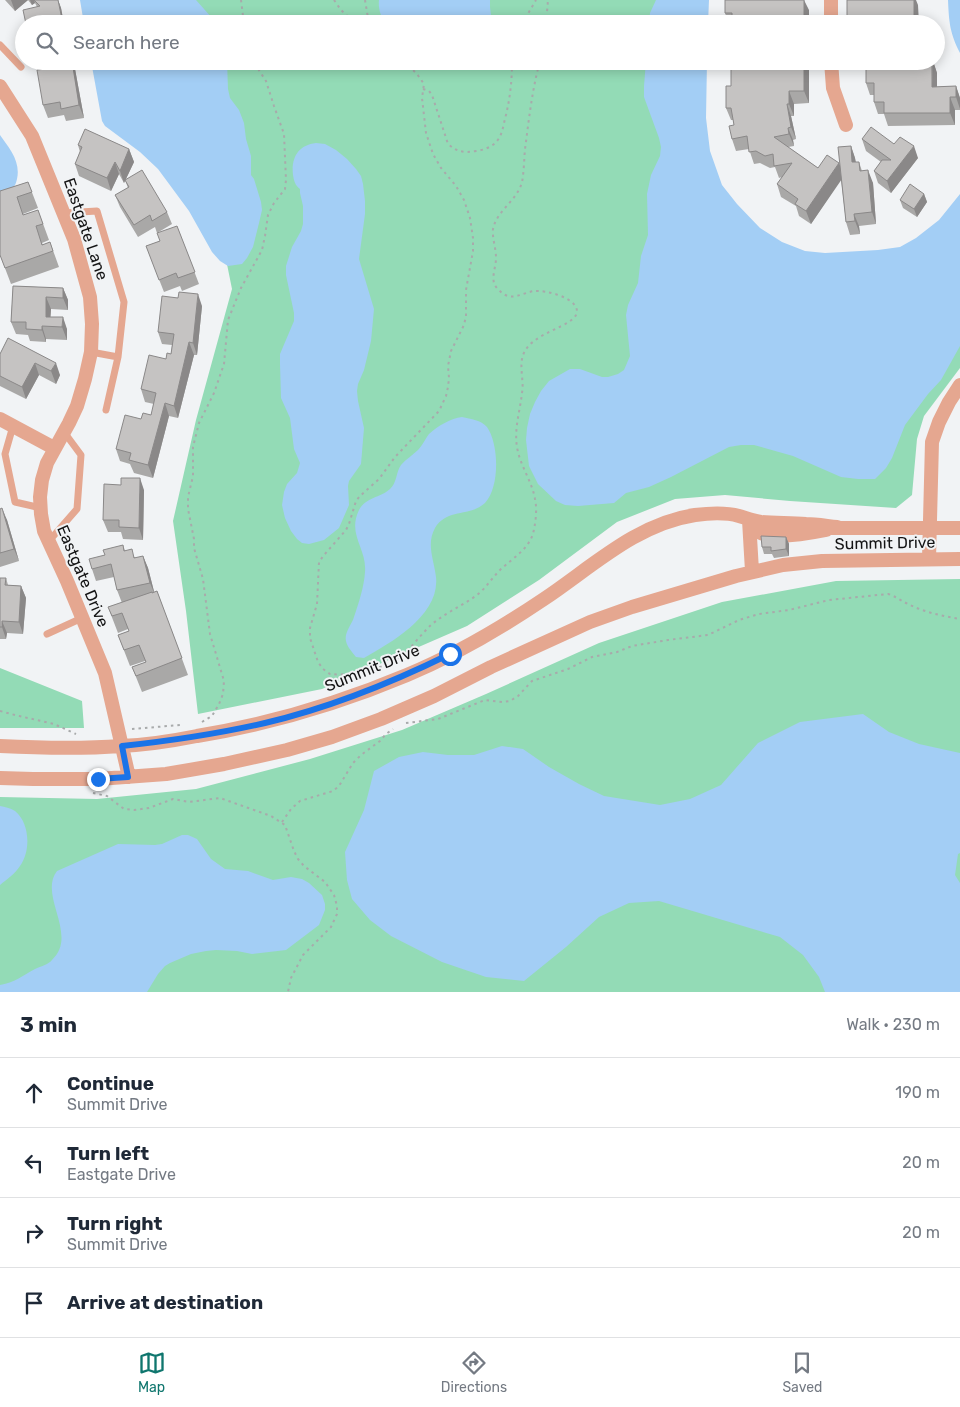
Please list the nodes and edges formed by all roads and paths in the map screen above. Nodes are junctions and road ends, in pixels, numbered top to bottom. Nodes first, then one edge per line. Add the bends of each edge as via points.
1 (241, 0) edge
2 (334, 0) edge
3 (365, 0) edge
4 (536, 0) edge
5 (548, 0) edge
6 (831, 0) edge
7 (243, 15) edge
8 (346, 15) edge
9 (368, 15) edge
10 (527, 15) edge
11 (547, 15) edge
12 (831, 15) edge
13 (0, 45) edge
14 (15, 61) edge
15 (259, 70) edge
16 (413, 70) edge
17 (512, 70) edge
18 (538, 70) edge
19 (832, 70) edge
20 (0, 86) edge
21 (423, 89) junction
22 (846, 125) dead end
23 (64, 212) junction
24 (91, 352) junction
25 (118, 357) junction
26 (960, 385) edge
27 (106, 410) dead end
28 (0, 419) edge
29 (13, 426) junction
30 (64, 432) junction
31 (54, 448) junction
32 (41, 508) junction
33 (749, 519) junction
34 (930, 528) junction
35 (960, 528) edge
36 (49, 541) junction
37 (960, 559) edge
38 (929, 560) junction
39 (752, 571) junction
40 (82, 618) junction
41 (960, 619) edge
42 (47, 634) dead end
43 (0, 711) edge
44 (402, 725) dead end
45 (394, 729) dead end
46 (187, 731) junction
47 (118, 732) junction
48 (78, 735) dead end
49 (0, 746) edge
50 (122, 746) junction
51 (128, 777) junction
52 (0, 778) edge
53 (90, 793) dead end
54 (282, 822) junction
55 (288, 992) edge

1 - 7 path
2 - 8 path
3 - 9 path
4 - 10 path
5 - 11 path
6 - 12 street
13 - 14 lane
15 - 46 path via 266,81 284,134 286,180 268,216 262,250 228,320 224,364 199,423 193,447 188,509 203,579 210,634 224,681 223,694 212,716
16 - 21 path via 424,84
17 - 21 path via 512,88 502,131 498,140 482,150 460,152 448,144 432,94
18 - 21 path via 522,181 514,198 499,215 493,232 496,253 494,278 501,292 510,297 534,291 553,294 571,301 577,312 567,324 539,336 522,359 523,387 517,421 517,446 535,499 533,534 520,553 477,595 432,624 401,656 359,672 330,674 318,662 310,638 317,604 319,562 350,524 356,501 439,411 448,387 451,351 466,316 466,290 473,251 470,218 456,186 433,154 426,133
19 - 22 street via 833,88
20 - 23 street, Eastgate Lane via 32,136
23 - 24 street, Eastgate Lane via 90,297
23 - 25 lane via 97,211 124,302
24 - 25 lane
24 - 30 street, Eastgate Lane via 77,406
25 - 27 lane
26 - 34 street via 939,422 932,442
28 - 29 street
29 - 31 street
29 - 32 lane via 5,454 15,502
30 - 31 street, Eastgate Lane
30 - 36 lane via 81,455 77,509
31 - 32 street, Eastgate Drive via 42,480
32 - 36 street, Eastgate Drive via 44,531
33 - 34 street, Summit Drive via 758,526 770,528
33 - 39 street
33 - 46 street, Summit Drive via 717,513 674,519 624,542 507,623 408,675 307,712 265,723
34 - 35 street, Summit Drive
34 - 38 street
36 - 40 street, Eastgate Drive
37 - 38 street, Summit Drive
38 - 39 street, Summit Drive via 812,562
39 - 51 street, Summit Drive via 590,622 434,696 332,737 224,764
40 - 42 lane
40 - 47 street, Eastgate Drive via 105,673
41 - 44 path via 932,613 888,594 829,600 749,616 708,635 641,644 592,657 532,681 510,700 485,700 438,719
43 - 48 path via 54,724
45 - 54 path via 353,762 333,791 300,801
46 - 47 path via 159,726
46 - 50 street, Summit Drive
47 - 50 street, Eastgate Drive
49 - 50 street, Summit Drive
50 - 51 street, Eastgate Drive
51 - 52 street, Summit Drive
53 - 54 path via 107,796 124,809 134,810 173,799 189,802 220,798
54 - 55 path via 298,859 330,888 337,906 331,926 303,955

